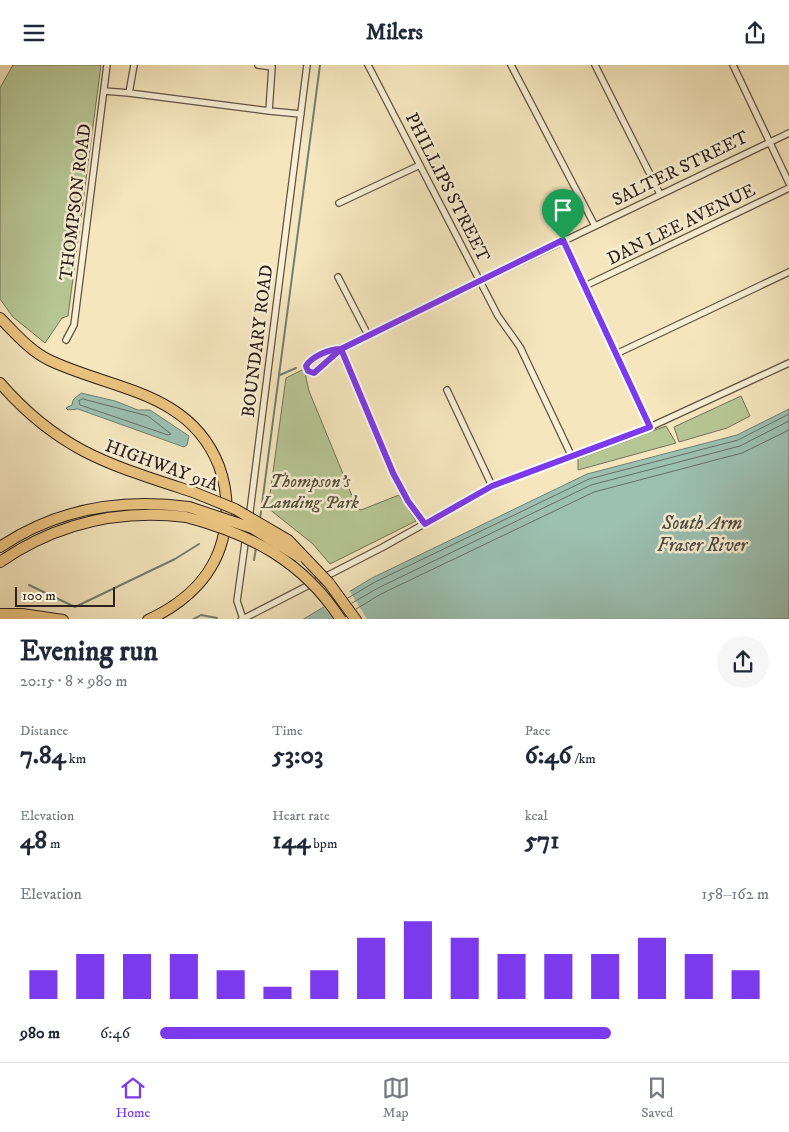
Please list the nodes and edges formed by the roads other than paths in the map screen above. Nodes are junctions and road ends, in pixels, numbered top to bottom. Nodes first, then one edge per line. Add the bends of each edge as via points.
1 (107, 65) edge
2 (134, 65) edge
3 (258, 65) edge
4 (307, 65) edge
5 (368, 65) edge
6 (511, 65) edge
7 (595, 65) edge
8 (733, 65) edge
9 (104, 91) junction
10 (130, 93) junction
11 (269, 111) junction
12 (301, 114) junction
13 (789, 133) edge
14 (770, 142) junction
15 (420, 165) junction
16 (789, 183) edge
17 (789, 188) edge
18 (660, 194) junction
19 (339, 203) dead end
20 (595, 225) junction
21 (563, 240) junction
22 (789, 272) edge
23 (338, 277) dead end
24 (480, 280) junction
25 (585, 286) junction
26 (0, 318) edge
27 (368, 335) junction
28 (66, 340) dead end
29 (341, 349) junction
30 (616, 354) junction
31 (789, 363) edge
32 (0, 383) edge
33 (447, 390) dead end
34 (650, 427) junction
35 (571, 455) junction
36 (492, 486) junction
37 (188, 512) junction
38 (425, 524) junction
39 (0, 547) edge
40 (0, 562) edge
41 (318, 571) junction
42 (0, 614) edge
43 (63, 619) edge
44 (148, 619) edge
45 (242, 619) edge
46 (341, 619) edge
47 (356, 619) edge

1 - 9 street, THOMPSON ROAD
2 - 10 street
3 - 11 street via 272,67
4 - 12 street, BOUNDARY ROAD
5 - 15 street, PHILLIPS STREET
6 - 20 street
7 - 18 street
8 - 14 street
9 - 10 street
9 - 28 street, THOMPSON ROAD via 74,325
10 - 11 street
11 - 12 street
12 - 45 street, BOUNDARY ROAD via 237,601
13 - 14 street, SALTER STREET
14 - 16 street
14 - 18 street, SALTER STREET
15 - 19 street
15 - 24 street, PHILLIPS STREET
17 - 25 street, DAN LEE AVENUE
18 - 20 street, SALTER STREET
20 - 21 street, SALTER STREET
21 - 24 street, SALTER STREET
21 - 25 street
22 - 30 street
23 - 27 street
24 - 27 street, SALTER STREET
24 - 35 street, PHILLIPS STREET via 498,316 520,347
25 - 30 street
26 - 44 highway via 47,359 146,395 180,413 206,441 216,460 228,508 224,535 214,563 192,592 173,607
27 - 29 street, SALTER STREET
29 - 29 street, SALTER STREET via 334,349 310,361 306,366 308,371 317,371
29 - 38 street via 393,473
30 - 34 street
31 - 34 street
32 - 41 highway, HIGHWAY 91A, bridge via 22,408 80,451 256,519 288,540
33 - 36 street
34 - 35 street
35 - 36 street
36 - 38 street
37 - 39 highway via 160,503 96,506 33,527
37 - 40 highway via 94,519 38,539
37 - 41 highway, bridge via 252,528
37 - 46 highway, bridge via 276,554 318,589
38 - 45 street
41 - 47 highway, bridge
42 - 43 highway

